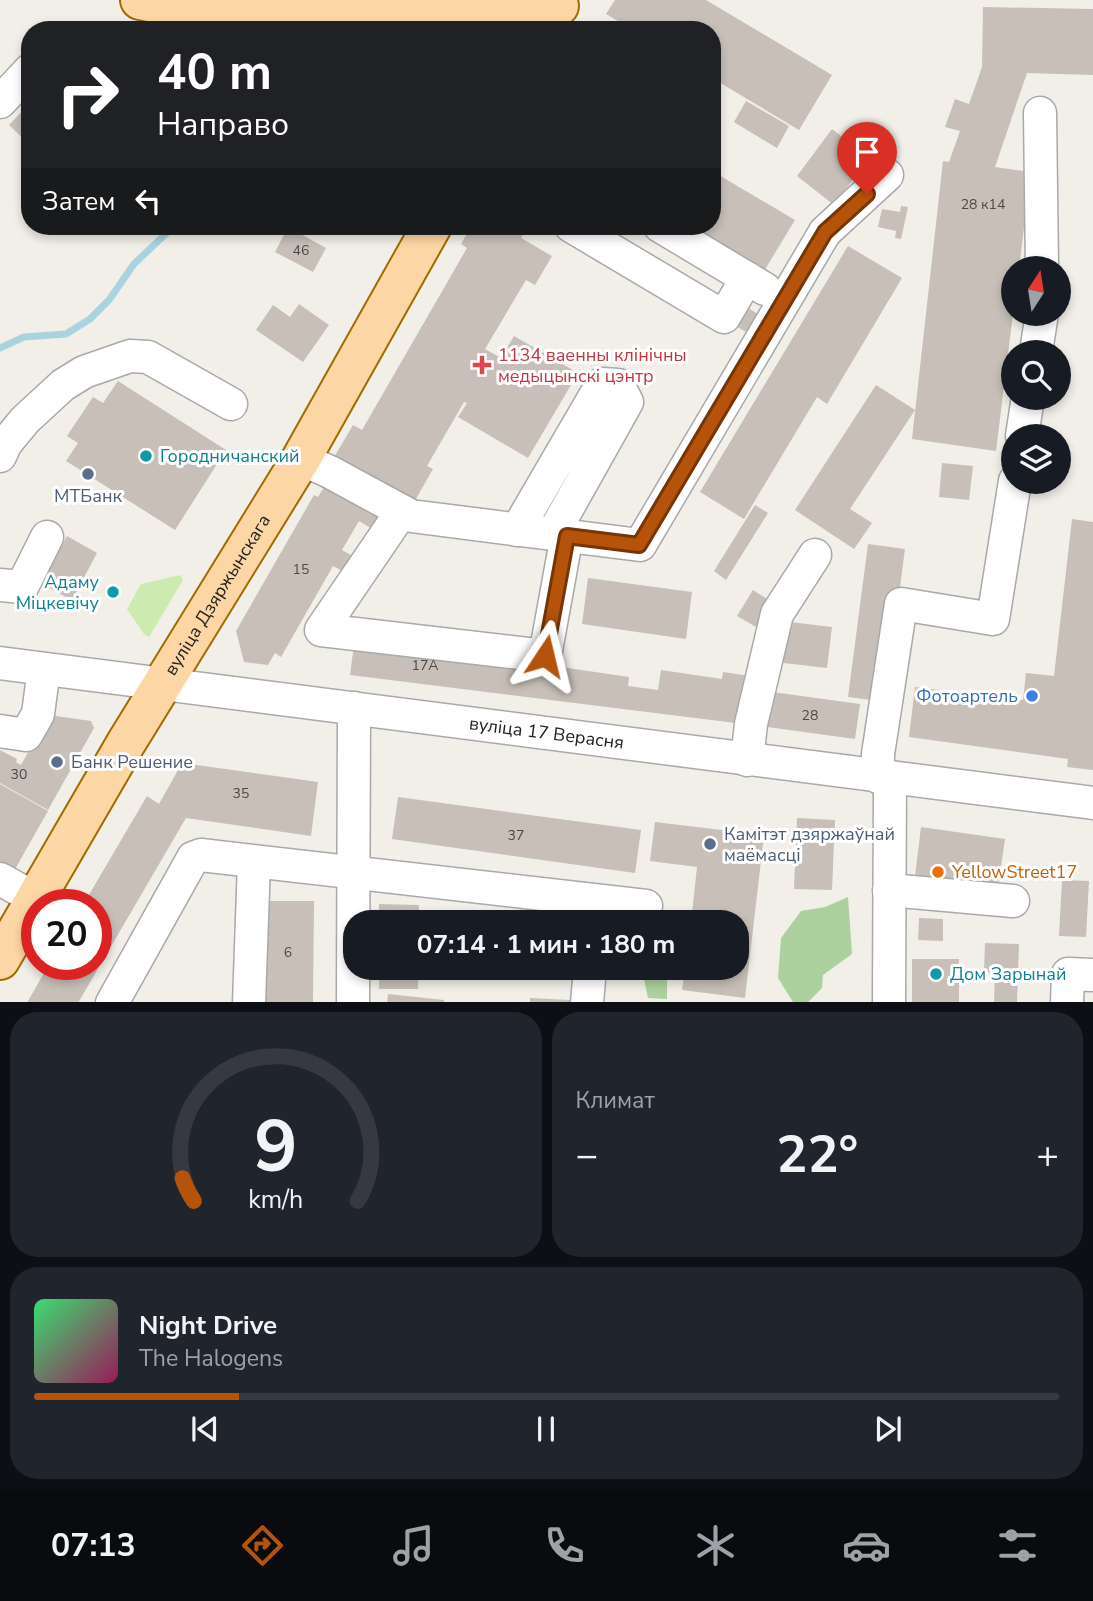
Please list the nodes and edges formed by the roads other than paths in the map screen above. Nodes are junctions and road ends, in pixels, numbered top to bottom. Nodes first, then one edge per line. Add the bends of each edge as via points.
1 (140, 0) edge
2 (298, 6) junction
3 (556, 9) edge
4 (371, 21) edge
5 (21, 80) edge
6 (0, 102) edge
7 (1040, 113) dead end
8 (887, 176) dead end
9 (427, 235) edge
10 (586, 235) edge
11 (675, 235) edge
12 (1042, 256) edge
13 (747, 278) junction
14 (784, 300) junction
15 (231, 404) dead end
16 (0, 456) edge
17 (301, 459) junction
18 (1013, 494) edge
19 (402, 511) junction
20 (517, 530) junction
21 (560, 535) junction
22 (47, 537) dead end
23 (815, 555) dead end
24 (15, 594) edge
25 (0, 663) edge
26 (44, 668) junction
27 (164, 682) junction
28 (354, 708) junction
29 (0, 731) edge
30 (747, 760) junction
31 (884, 778) junction
32 (1093, 803) edge
33 (254, 862) junction
34 (354, 872) junction
35 (0, 880) edge
36 (42, 889) edge
37 (889, 890) junction
38 (21, 891) edge
39 (1013, 901) dead end
40 (646, 906) dead end
41 (589, 910) edge
42 (605, 910) edge
43 (21, 924) edge
44 (0, 960) edge
45 (1093, 975) edge
46 (589, 980) edge
47 (113, 1002) edge
48 (249, 1002) edge
49 (353, 1002) edge
50 (587, 1002) edge
51 (889, 1002) edge
52 (1067, 1002) edge

1 - 2 main road via 170,6
2 - 3 main road
2 - 4 main road
5 - 6 street
7 - 12 street
8 - 14 street via 825,232
9 - 17 main road, вуліца Дзяржынскага
10 - 13 street via 724,317
11 - 13 street
13 - 14 street
14 - 21 street via 639,545
15 - 16 street via 148,357 130,356 84,372 63,385 24,420
17 - 19 street
17 - 27 main road, вуліца Дзяржынскага
18 - 31 street via 993,619 901,604 878,754
19 - 20 street
19 - 21 street via 321,630 545,656
20 - 21 street
20 - 21 street via 601,384 618,385 627,402
22 - 24 street
23 - 30 street via 777,614
25 - 26 street, вуліца 17 Верасня
26 - 27 street, вуліца 17 Верасня
26 - 29 street via 38,714 26,735
27 - 28 street, вуліца 17 Верасня
27 - 36 main road, вуліца Дзяржынскага
28 - 30 street, вуліца 17 Верасня
28 - 34 street
30 - 31 street, вуліца 17 Верасня
31 - 32 street, вуліца 17 Верасня
31 - 37 street
33 - 34 street
33 - 47 street via 201,855 193,859
33 - 48 street
34 - 41 street
34 - 49 street
35 - 38 street
37 - 39 street
37 - 51 street
40 - 42 street
43 - 44 main road, вуліца Дзяржынскага
45 - 52 street via 1068,974
46 - 50 street

